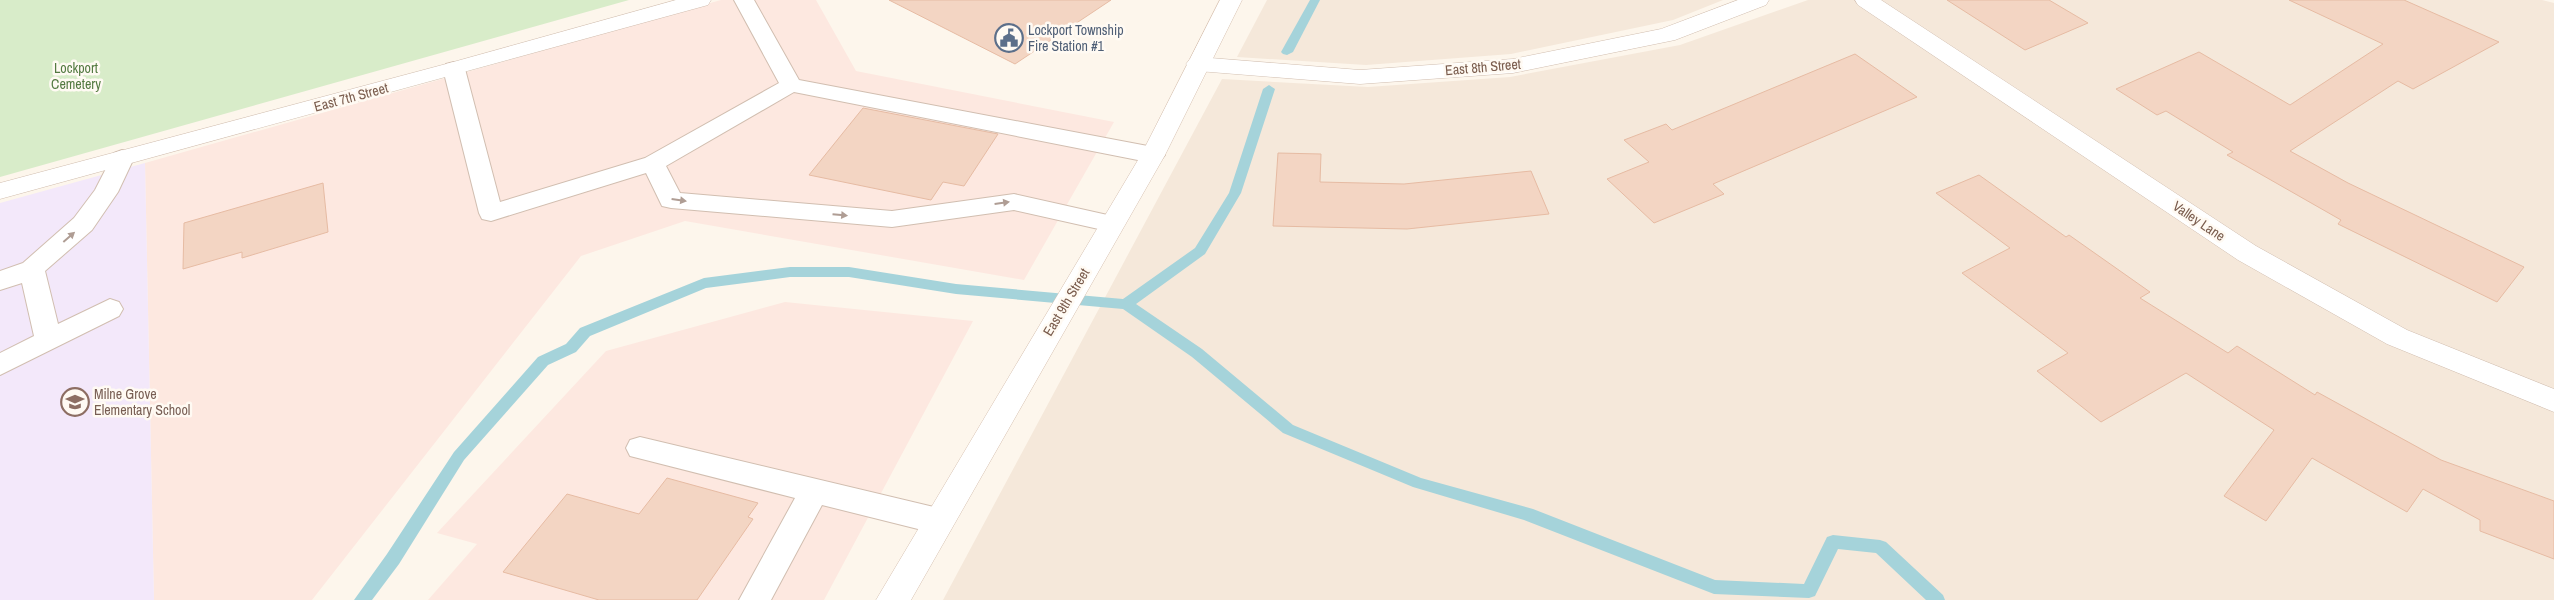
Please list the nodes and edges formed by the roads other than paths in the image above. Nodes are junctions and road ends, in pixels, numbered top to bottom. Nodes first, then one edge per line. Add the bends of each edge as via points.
1 (700, 0) edge
2 (744, 0) edge
3 (1231, 0) edge
4 (1758, 0) edge
5 (1866, 0) edge
6 (1198, 64) junction
7 (454, 69) junction
8 (791, 84) junction
9 (1153, 155) junction
10 (122, 158) junction
11 (653, 163) junction
12 (0, 191) edge
13 (1112, 224) junction
14 (32, 270) junction
15 (0, 281) edge
16 (110, 309) dead end
17 (49, 341) junction
18 (0, 365) edge
19 (2554, 401) edge
20 (640, 448) dead end
21 (815, 490) junction
22 (938, 521) junction
23 (754, 600) edge
24 (893, 600) edge

1 - 7 street, East 7th Street
2 - 8 lane
3 - 6 street, East 9th Street
4 - 6 street, East 8th Street via 1667,35 1513,66 1360,77
5 - 19 street, Valley Lane via 2247,253 2397,337
6 - 9 street, East 9th Street
7 - 10 street, East 7th Street
7 - 11 lane via 491,212
8 - 9 lane
8 - 11 lane
9 - 13 street, East 9th Street
10 - 12 street, East 7th Street
14 -> 10 lane via 83,224 106,192
11 -> 13 lane via 671,200 892,219 1014,202
13 - 22 street, East 9th Street
14 - 15 lane
14 - 17 lane
16 - 17 lane
17 - 18 lane
20 - 21 lane
21 - 22 lane
21 - 23 lane
22 - 24 street, East 9th Street

